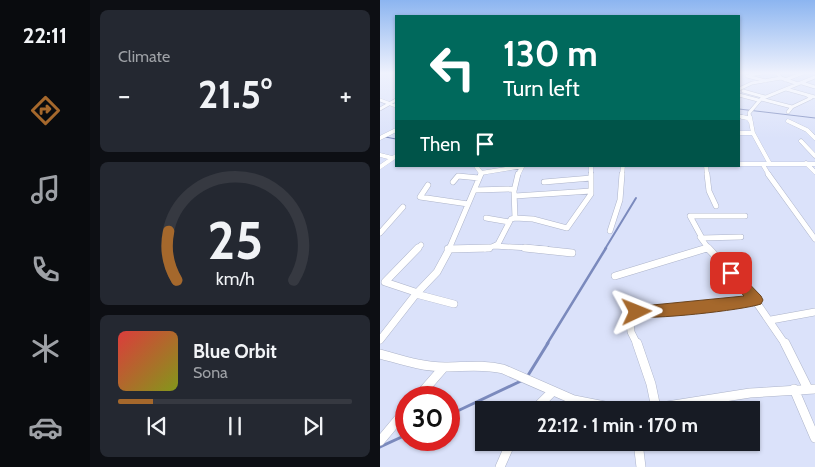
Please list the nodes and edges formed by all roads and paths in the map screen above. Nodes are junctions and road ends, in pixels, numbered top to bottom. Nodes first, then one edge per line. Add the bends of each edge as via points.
1 (754, 95) edge
2 (771, 95) edge
3 (807, 95) joint
4 (740, 96) edge
5 (815, 97) edge
6 (762, 98) junction
7 (395, 100) edge
8 (380, 101) edge
9 (389, 104) junction
10 (395, 106) edge
11 (792, 107) junction
12 (380, 109) edge
13 (788, 112) dead end
14 (740, 116) edge
15 (788, 120) dead end
16 (751, 122) junction
17 (395, 130) edge
18 (740, 133) edge
19 (753, 133) junction
20 (380, 138) edge
21 (815, 138) edge
22 (801, 141) dead end
23 (380, 155) edge
24 (815, 156) edge
25 (394, 157) edge
26 (806, 163) junction
27 (740, 164) edge
28 (770, 164) junction
29 (815, 164) edge
30 (763, 165) junction
31 (380, 167) edge
32 (476, 167) edge
33 (517, 167) edge
34 (520, 167) edge
35 (591, 167) edge
36 (623, 167) edge
37 (706, 167) edge
38 (815, 172) edge
39 (480, 176) junction
40 (591, 178) junction
41 (453, 182) dead end
42 (544, 182) dead end
43 (428, 185) dead end
44 (475, 190) junction
45 (591, 191) junction
46 (515, 192) junction
47 (468, 204) junction
48 (716, 206) dead end
49 (403, 207) dead end
50 (745, 216) dead end
51 (486, 218) dead end
52 (515, 218) junction
53 (509, 222) junction
54 (610, 231) dead end
55 (380, 233) edge
56 (700, 237) junction
57 (741, 237) dead end
58 (815, 239) edge
59 (421, 245) dead end
60 (494, 246) junction
61 (707, 248) junction
62 (448, 250) junction
63 (572, 254) dead end
64 (615, 276) dead end
65 (417, 293) junction
66 (756, 300) junction
67 (454, 304) dead end
68 (815, 312) edge
69 (771, 320) junction
70 (380, 340) edge
71 (380, 354) edge
72 (444, 367) junction
73 (427, 386) edge
74 (794, 389) junction
75 (812, 389) edge
76 (552, 392) junction
77 (543, 401) edge
78 (579, 401) edge
79 (655, 401) edge
80 (696, 401) edge
81 (395, 423) edge
82 (815, 438) edge
83 (380, 441) edge
84 (507, 451) edge
85 (639, 451) edge
86 (500, 467) edge
87 (641, 467) edge

1 - 6 street
2 - 6 street
3 - 5 street
3 - 11 street via 811,98
4 - 6 street
6 - 11 street
6 - 16 street via 749,113
7 - 9 street
8 - 9 street
9 - 10 street
9 - 12 street
11 - 13 street
14 - 16 street
15 - 21 street
16 - 19 street
17 - 20 street
18 - 19 street
19 - 28 street
22 - 24 street
23 - 25 street
25 - 31 street
26 - 28 street
26 - 29 street
26 - 38 street
27 - 30 street
28 - 30 street
30 - 58 street
32 - 39 street
33 - 39 street
34 - 46 street
35 - 40 street
36 - 54 street via 620,200
37 - 48 street via 709,191
39 - 41 street via 458,176
39 - 44 street
40 - 42 street
40 - 45 street
43 - 47 street via 420,197
44 - 46 street
44 - 47 street
45 - 46 street
45 - 52 street via 568,228
46 - 52 street
47 - 62 street
49 - 55 street
50 - 56 street via 690,216
51 - 53 street
52 - 53 street
53 - 60 street
56 - 57 street
56 - 61 street
59 - 65 street via 385,282
60 - 62 street
60 - 63 street via 548,249
61 - 64 street
61 - 66 street
62 - 65 street via 437,272
65 - 67 street
65 - 70 street
66 - 69 street
66 - 79 street via 629,312 631,332
68 - 69 street
69 - 75 street
71 - 72 street via 420,365
72 - 73 street
72 - 76 street via 491,366
74 - 75 street
74 - 80 street
74 - 82 street
76 - 77 street
76 - 78 street
81 - 83 street
84 - 86 street
85 - 87 street

